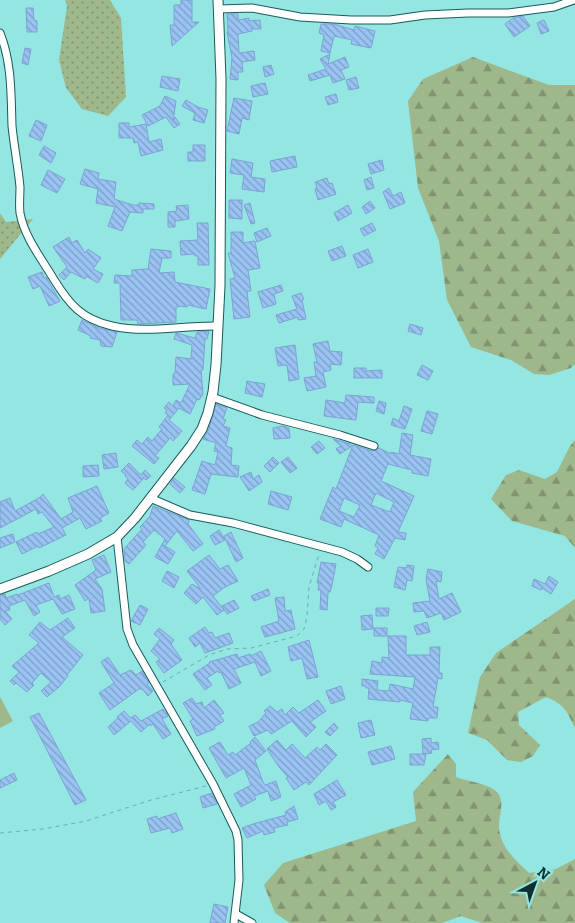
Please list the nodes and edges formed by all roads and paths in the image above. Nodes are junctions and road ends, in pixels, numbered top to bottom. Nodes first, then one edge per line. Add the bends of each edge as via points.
1 (574, 0) edge
2 (218, 5) edge
3 (0, 33) edge
4 (218, 326) junction
5 (212, 396) junction
6 (374, 446) dead end
7 (150, 498) junction
8 (117, 537) junction
9 (324, 547) junction
10 (368, 567) dead end
11 (0, 589) edge
12 (156, 686) junction
13 (213, 784) junction
14 (0, 833) edge
15 (236, 914) junction
16 (234, 923) edge
17 (252, 923) edge

1 - 2 street via 554,8 508,13 460,13 390,20 300,16
2 - 4 street via 221,79
3 - 4 street via 10,66 20,213 28,237 60,291 82,315 112,326 143,330
4 - 5 street
5 - 6 street via 262,415
5 - 7 street via 202,429
7 - 8 street
7 - 9 street via 190,515
8 - 11 street via 88,554
8 - 12 street via 127,629
9 - 10 street via 342,552
9 - 12 path via 309,587 304,630 297,636 209,655
12 - 13 street
13 - 14 path via 86,821
13 - 15 street via 238,840
15 - 16 street
15 - 17 street

